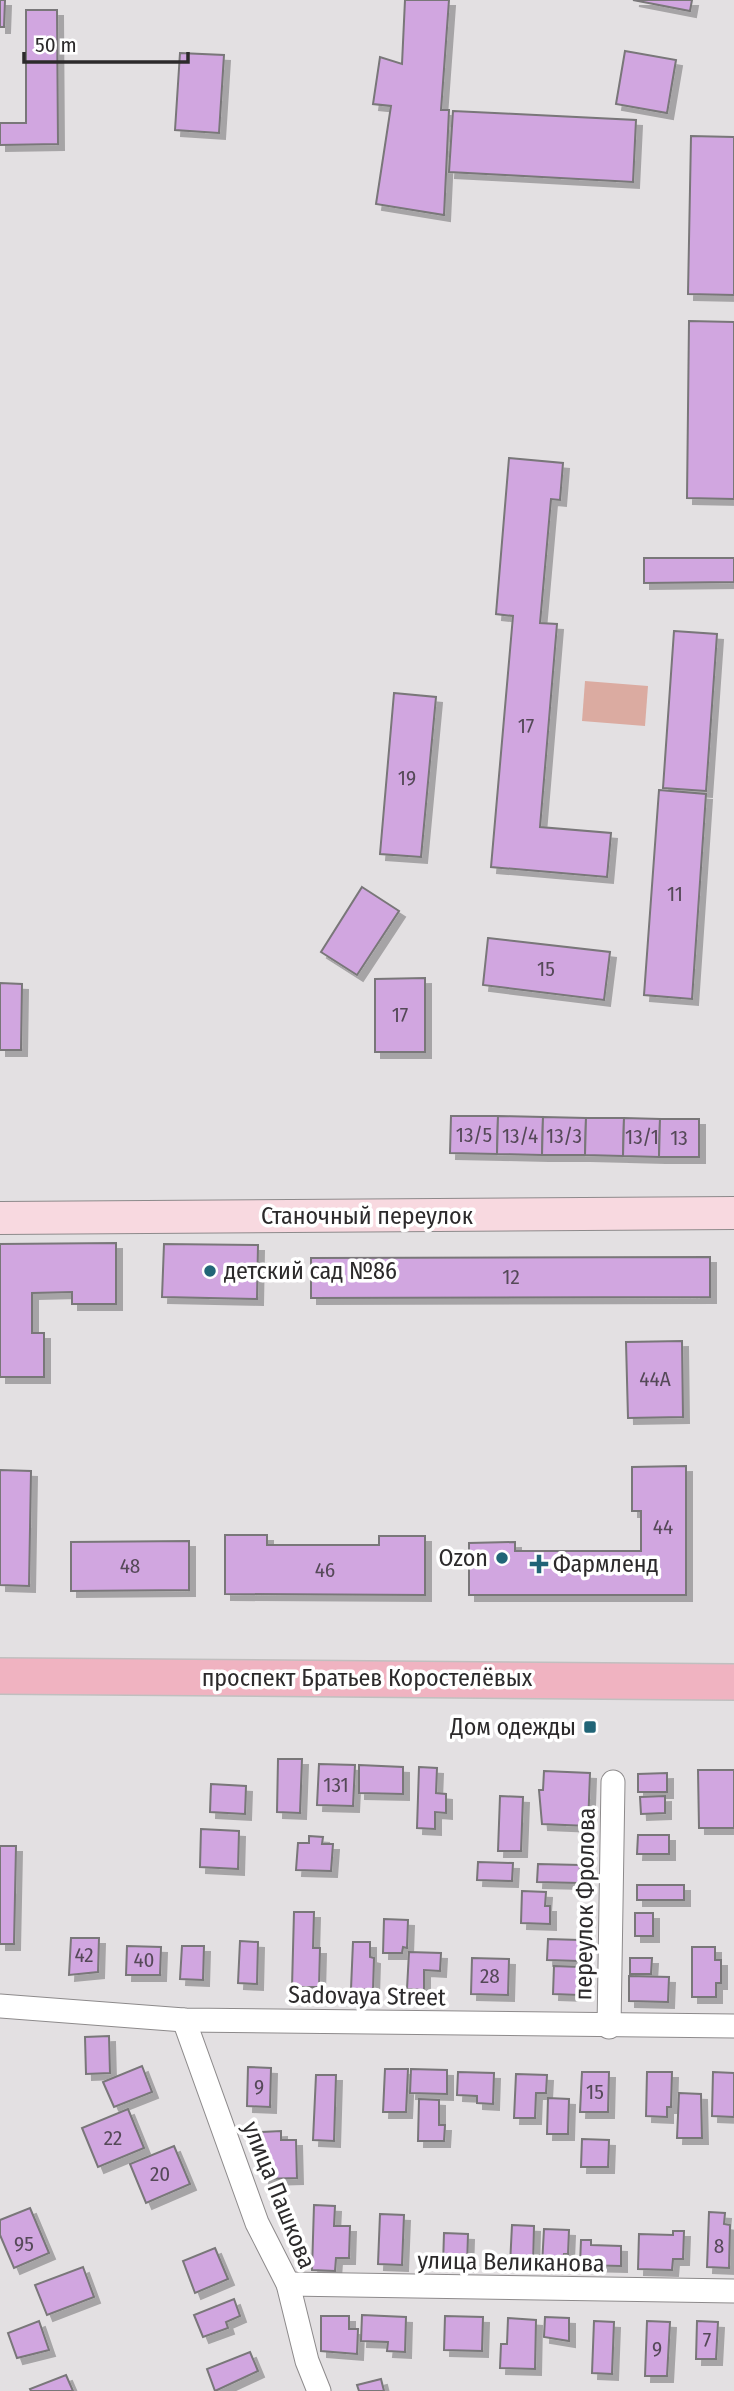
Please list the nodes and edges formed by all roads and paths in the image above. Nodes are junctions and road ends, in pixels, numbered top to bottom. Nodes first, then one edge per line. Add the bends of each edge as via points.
1 (734, 1213) edge
2 (0, 1218) edge
3 (0, 1676) edge
4 (734, 1682) edge
5 (613, 1782) dead end
6 (0, 2006) edge
7 (184, 2020) junction
8 (610, 2026) junction
9 (734, 2026) edge
10 (288, 2284) junction
11 (734, 2291) edge
12 (319, 2391) edge

1 - 2 main road, Станочный переулок
3 - 4 main road, проспект Братьев Коростелёвых
5 - 8 street, переулок Фролова
6 - 7 street, Sadovaya Street
7 - 8 street, Sadovaya Street
7 - 10 street, улица Пашкова via 257,2223
8 - 9 street, Sadovaya Street
10 - 11 street, улица Великанова
10 - 12 street, улица Пашкова

